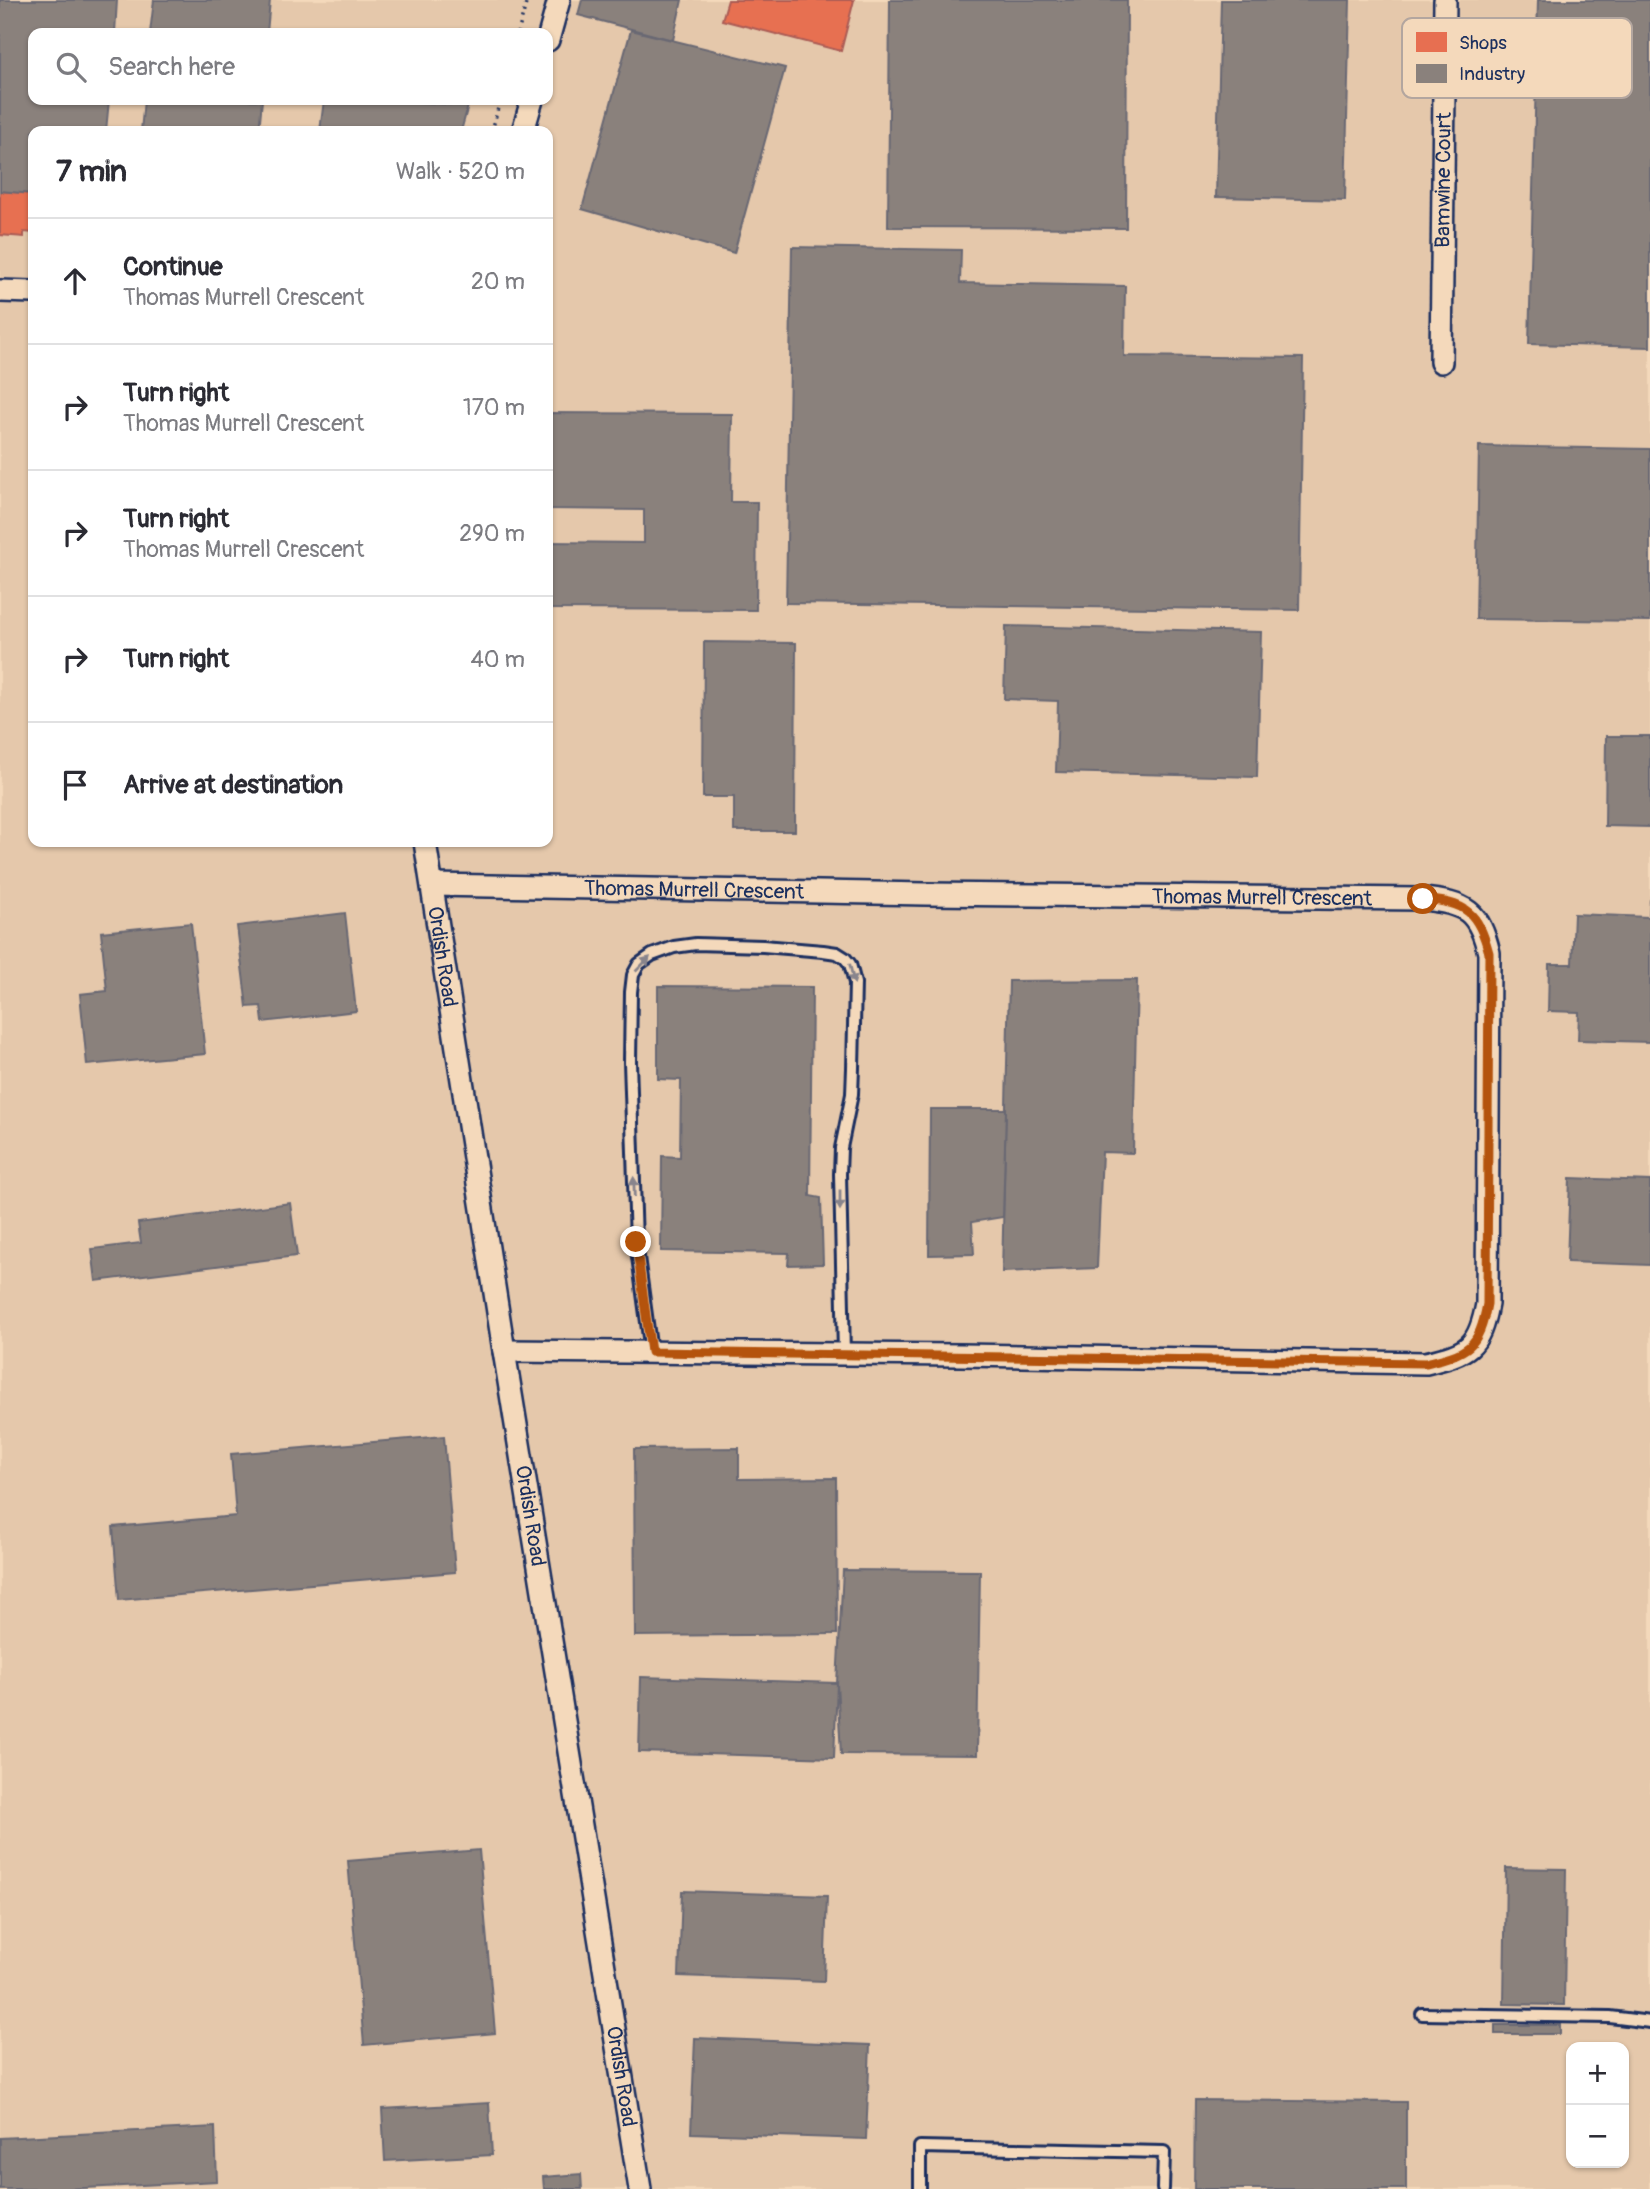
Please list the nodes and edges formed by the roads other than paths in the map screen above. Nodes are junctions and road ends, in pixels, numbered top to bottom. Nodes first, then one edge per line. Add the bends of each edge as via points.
1 (559, 0) edge
2 (1445, 0) edge
3 (1445, 18) edge
4 (551, 28) edge
5 (1444, 98) edge
6 (530, 105) edge
7 (524, 126) edge
8 (0, 291) edge
9 (28, 292) edge
10 (1441, 362) dead end
11 (426, 847) edge
12 (432, 885) junction
13 (504, 1351) junction
14 (651, 1352) junction
15 (844, 1354) junction
16 (1422, 2014) dead end
17 (1650, 2022) edge
18 (639, 2189) edge
19 (920, 2189) edge
20 (1163, 2189) edge

1 - 4 street
2 - 3 street, Bamwine Court
5 - 10 street, Bamwine Court
6 - 7 street
8 - 9 street
11 - 12 street, Ordish Road
12 - 13 street, Ordish Road
12 - 15 street, Thomas Murrell Crescent via 1423,899 1464,907 1476,918 1489,953 1487,1304 1482,1331 1470,1347 1426,1363
13 - 14 street, Thomas Murrell Crescent
13 - 18 street, Ordish Road
14 - 15 street, Thomas Murrell Crescent
14 -> 15 lane via 636,1242 631,992 639,964 674,947 696,944 822,951 837,953 850,964 855,983 852,1094 840,1174
16 - 17 lane via 1609,2017
19 - 20 lane via 920,2147 1164,2152

